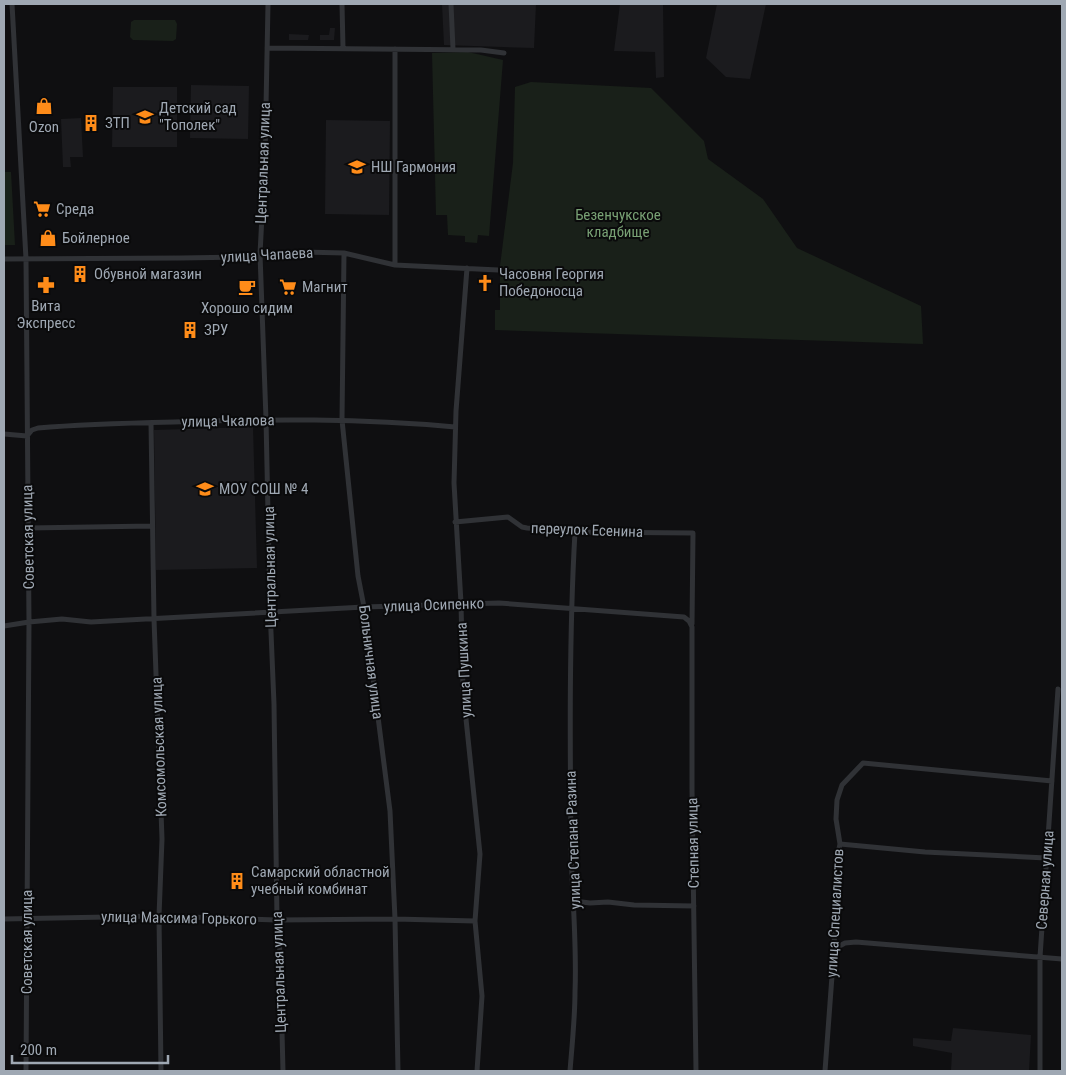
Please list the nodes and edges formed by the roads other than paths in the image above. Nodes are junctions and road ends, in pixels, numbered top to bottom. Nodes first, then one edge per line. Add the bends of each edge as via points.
1 (12, 4) edge
2 (268, 4) edge
3 (342, 4) edge
4 (451, 4) edge
5 (267, 48) junction
6 (343, 48) junction
7 (395, 49) junction
8 (453, 50) junction
9 (504, 53) dead end
10 (344, 252) junction
11 (260, 254) junction
12 (4, 259) edge
13 (26, 259) junction
14 (395, 265) junction
15 (467, 268) junction
16 (498, 270) dead end
17 (266, 419) junction
18 (342, 420) junction
19 (151, 423) junction
20 (455, 427) junction
21 (4, 434) edge
22 (27, 436) junction
23 (456, 522) junction
24 (152, 526) junction
25 (28, 528) junction
26 (575, 532) junction
27 (692, 534) joint
28 (461, 603) junction
29 (364, 606) junction
30 (570, 608) junction
31 (270, 612) junction
32 (154, 619) junction
33 (29, 622) junction
34 (4, 626) edge
35 (692, 627) junction
36 (1058, 689) dead end
37 (1052, 782) junction
38 (840, 844) junction
39 (1046, 858) junction
40 (574, 901) junction
41 (694, 906) junction
42 (159, 916) junction
43 (4, 918) edge
44 (27, 918) junction
45 (395, 919) junction
46 (277, 920) junction
47 (475, 921) junction
48 (834, 949) junction
49 (1040, 957) junction
50 (1062, 959) edge
51 (26, 1071) edge
52 (161, 1071) edge
53 (283, 1071) edge
54 (398, 1071) edge
55 (477, 1071) edge
56 (570, 1071) edge
57 (696, 1071) edge
58 (825, 1071) edge
59 (1040, 1071) edge

1 - 13 street, Советская улица
2 - 5 street, Центральная улица
3 - 6 street
4 - 8 street
5 - 6 street
5 - 11 street, Центральная улица
6 - 7 street
7 - 8 street
7 - 14 street
8 - 9 street
10 - 11 street, улица Чапаева
10 - 14 street, улица Чапаева
10 - 18 street, Больничная улица
11 - 13 street, улица Чапаева via 242,257
11 - 17 street, Центральная улица
12 - 13 street, улица Чапаева
13 - 22 street, Советская улица
14 - 15 street, улица Чапаева
15 - 16 street, улица Чапаева
15 - 20 street, улица Пушкина
17 - 18 street, улица Чкалова
17 - 19 street, улица Чкалова
17 - 31 street, Центральная улица
18 - 20 street, улица Чкалова
18 - 29 street, Больничная улица
19 - 22 street, улица Чкалова via 92,423 38,428
19 - 24 street, Комсомольская улица
20 - 23 street, улица Пушкина
21 - 22 street, улица Чкалова
22 - 25 street, Советская улица
23 - 26 street, переулок Есенина via 508,517 522,527
23 - 28 street, улица Пушкина
24 - 25 street
24 - 32 street, Комсомольская улица
25 - 33 street, Советская улица
26 - 27 street, переулок Есенина
26 - 30 street, улица Степана Разина
27 - 35 street, Степная улица
28 - 29 street, улица Осипенко
28 - 30 street, улица Осипенко
28 - 47 street, улица Пушкина via 463,690 480,854
29 - 31 street, улица Осипенко
29 - 45 street, Больничная улица via 390,812
30 - 35 street, улица Осипенко via 684,617
30 - 40 street, улица Степана Разина
31 - 32 street, улица Осипенко
31 - 46 street, Центральная улица
32 - 33 street, улица Осипенко
32 - 42 street, Комсомольская улица via 162,839
33 - 34 street, улица Осипенко
33 - 44 street, Советская улица
35 - 41 street, Степная улица
36 - 37 street, Северная улица
37 - 38 street, улица Специалистов via 863,763 842,785 837,800
37 - 39 street, Северная улица
38 - 39 street
38 - 48 street, улица Специалистов
39 - 49 street, Северная улица
40 - 41 street
40 - 56 street, улица Степана Разина via 576,992
41 - 57 street, Степная улица
42 - 44 street, улица Максима Горького
42 - 46 street, улица Максима Горького
42 - 52 street, Комсомольская улица
43 - 44 street, улица Максима Горького
44 - 51 street, Советская улица
45 - 46 street, улица Максима Горького
45 - 47 street, улица Максима Горького
45 - 54 street, Больничная улица
46 - 53 street, Центральная улица
47 - 55 street, улица Пушкина via 482,996
48 - 49 street via 846,942 856,942
48 - 58 street, улица Специалистов
49 - 50 street
49 - 59 street, Северная улица

